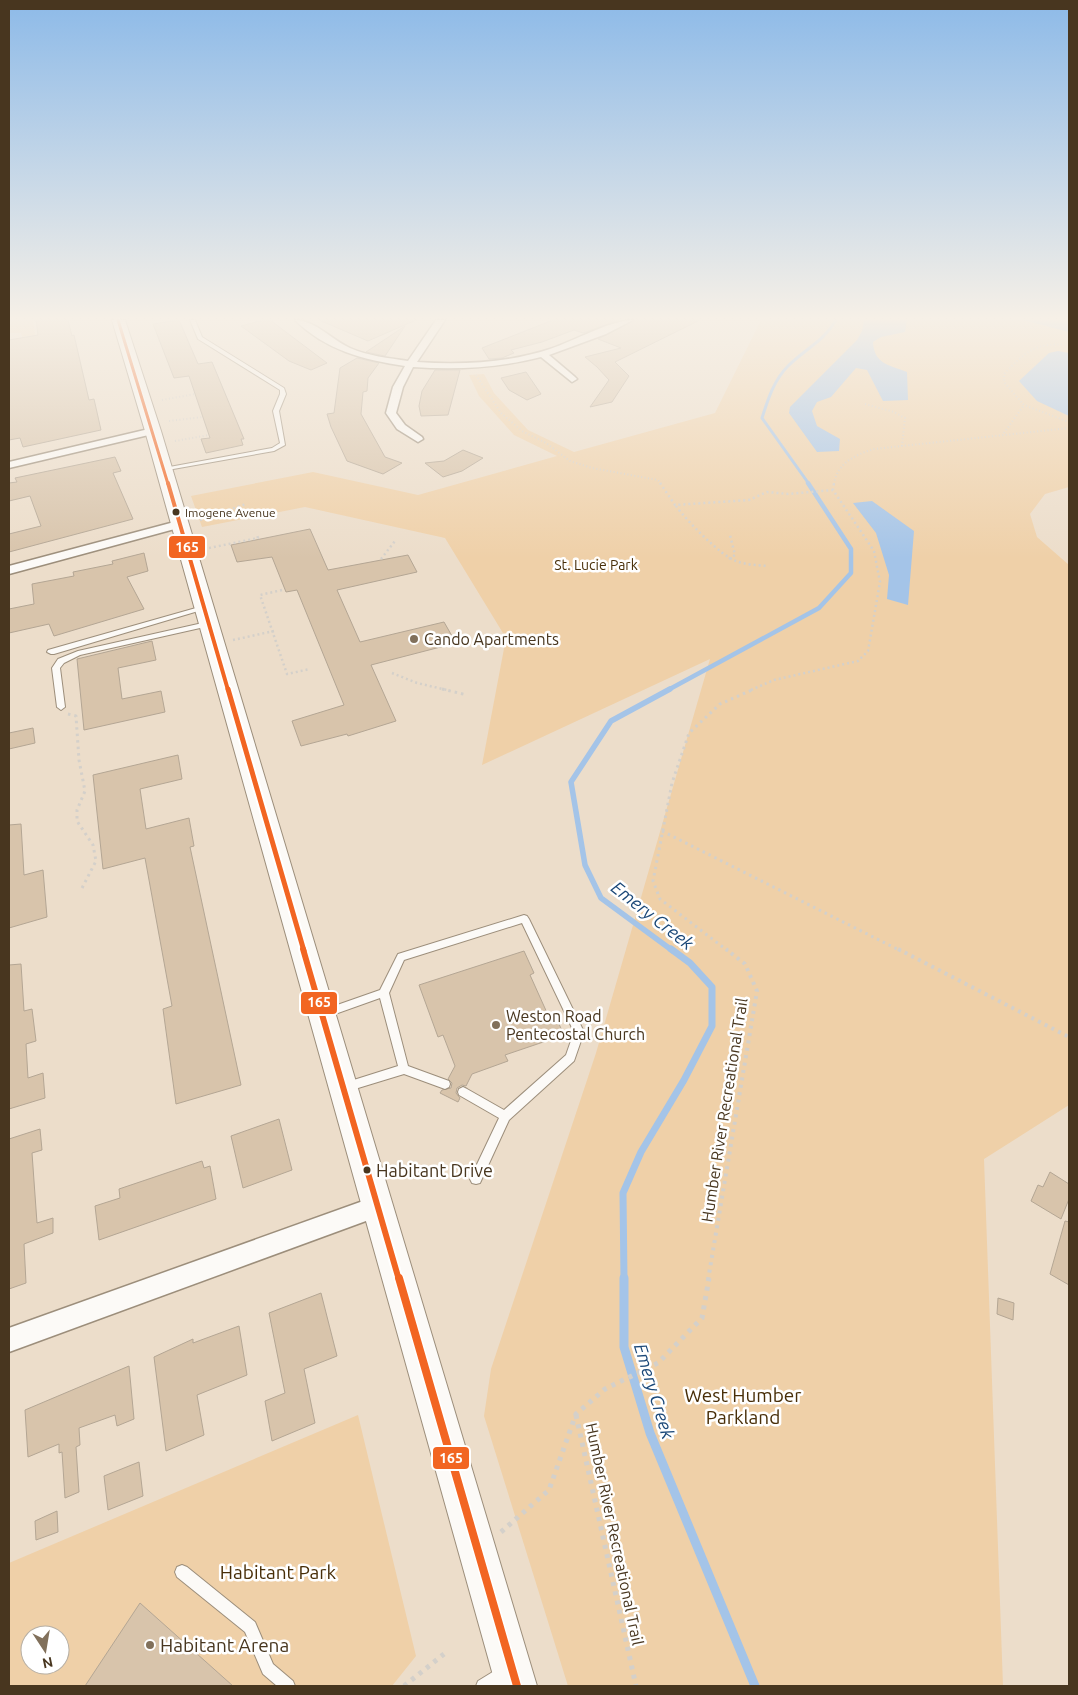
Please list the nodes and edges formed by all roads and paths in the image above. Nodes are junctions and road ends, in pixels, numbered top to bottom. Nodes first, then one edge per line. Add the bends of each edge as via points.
1 (144, 399) edge
2 (167, 399) edge
3 (281, 399) edge
4 (393, 399) edge
5 (492, 399) edge
6 (1019, 399) edge
7 (162, 400) dead end
8 (865, 404) dead end
9 (1024, 405) junction
10 (203, 417) dead end
11 (169, 421) dead end
12 (1069, 422) edge
13 (1069, 428) edge
14 (154, 431) junction
15 (1004, 434) junction
16 (209, 435) dead end
17 (418, 439) dead end
18 (175, 440) dead end
19 (902, 446) junction
20 (9, 465) edge
21 (164, 470) junction
22 (833, 490) junction
23 (246, 504) dead end
24 (675, 505) junction
25 (189, 522) junction
26 (257, 535) dead end
27 (730, 535) dead end
28 (395, 541) dead end
29 (209, 548) dead end
30 (381, 559) dead end
31 (729, 559) junction
32 (768, 566) dead end
33 (9, 570) edge
34 (282, 590) dead end
35 (205, 616) junction
36 (274, 631) junction
37 (232, 640) dead end
38 (51, 652) dead end
39 (310, 669) dead end
40 (392, 673) dead end
41 (467, 695) dead end
42 (61, 707) joint
43 (662, 832) junction
44 (81, 890) dead end
45 (384, 993) junction
46 (321, 1015) junction
47 (1069, 1037) edge
48 (404, 1069) junction
49 (445, 1084) dead end
50 (342, 1087) junction
51 (463, 1092) dead end
52 (505, 1116) junction
53 (476, 1179) dead end
54 (377, 1207) junction
55 (9, 1340) edge
56 (576, 1414) junction
57 (478, 1552) junction
58 (182, 1572) dead end
59 (444, 1654) dead end
60 (504, 1680) edge
61 (288, 1686) edge
62 (404, 1686) edge
63 (636, 1686) edge

1 - 14 main road
2 - 7 path
3 - 21 lane via 276,411 283,444 274,449
4 - 17 street via 391,414 401,427
5 - 24 path via 501,413 522,431 577,464 658,480
6 - 9 path
8 - 19 path via 905,418
9 - 12 path
9 - 15 path
10 - 11 path
13 - 15 path
14 - 20 street
14 - 21 main road
15 - 19 path
16 - 18 path
19 - 22 path via 874,450 848,459 833,480
21 - 25 main road
22 - 24 path via 795,494 767,492 749,500
22 - 43 path, Humber River Recreational Trail via 874,551 880,582 868,651 858,661 774,680 720,704 689,733 672,783
23 - 25 path
24 - 31 path via 683,517
25 - 33 street
25 - 35 main road
26 - 29 path via 258,538
27 - 31 path via 735,554
28 - 30 path
31 - 32 path via 747,565
34 - 36 path via 260,595
35 - 38 lane
35 - 42 lane via 78,653 61,662 56,668
35 - 46 main road
36 - 37 path
36 - 39 path via 287,674
40 - 41 path via 417,683
42 - 44 path via 76,716 85,792 77,810 77,820 93,845 96,861
43 - 47 path via 757,882 980,989
43 - 56 path, Humber River Recreational Trail via 653,881 660,899 745,964 757,991 702,1318 658,1363 605,1389
45 - 46 lane
45 - 48 lane
45 - 52 lane via 401,957 524,919 578,1032 570,1058
46 - 50 main road
48 - 49 lane
48 - 50 lane
50 - 54 main road
51 - 52 lane
52 - 53 lane
54 - 55 street
54 - 57 main road
56 - 57 path via 549,1490
56 - 63 path, Humber River Recreational Trail
57 - 60 main road
58 - 61 lane via 250,1628 268,1669
59 - 62 path

